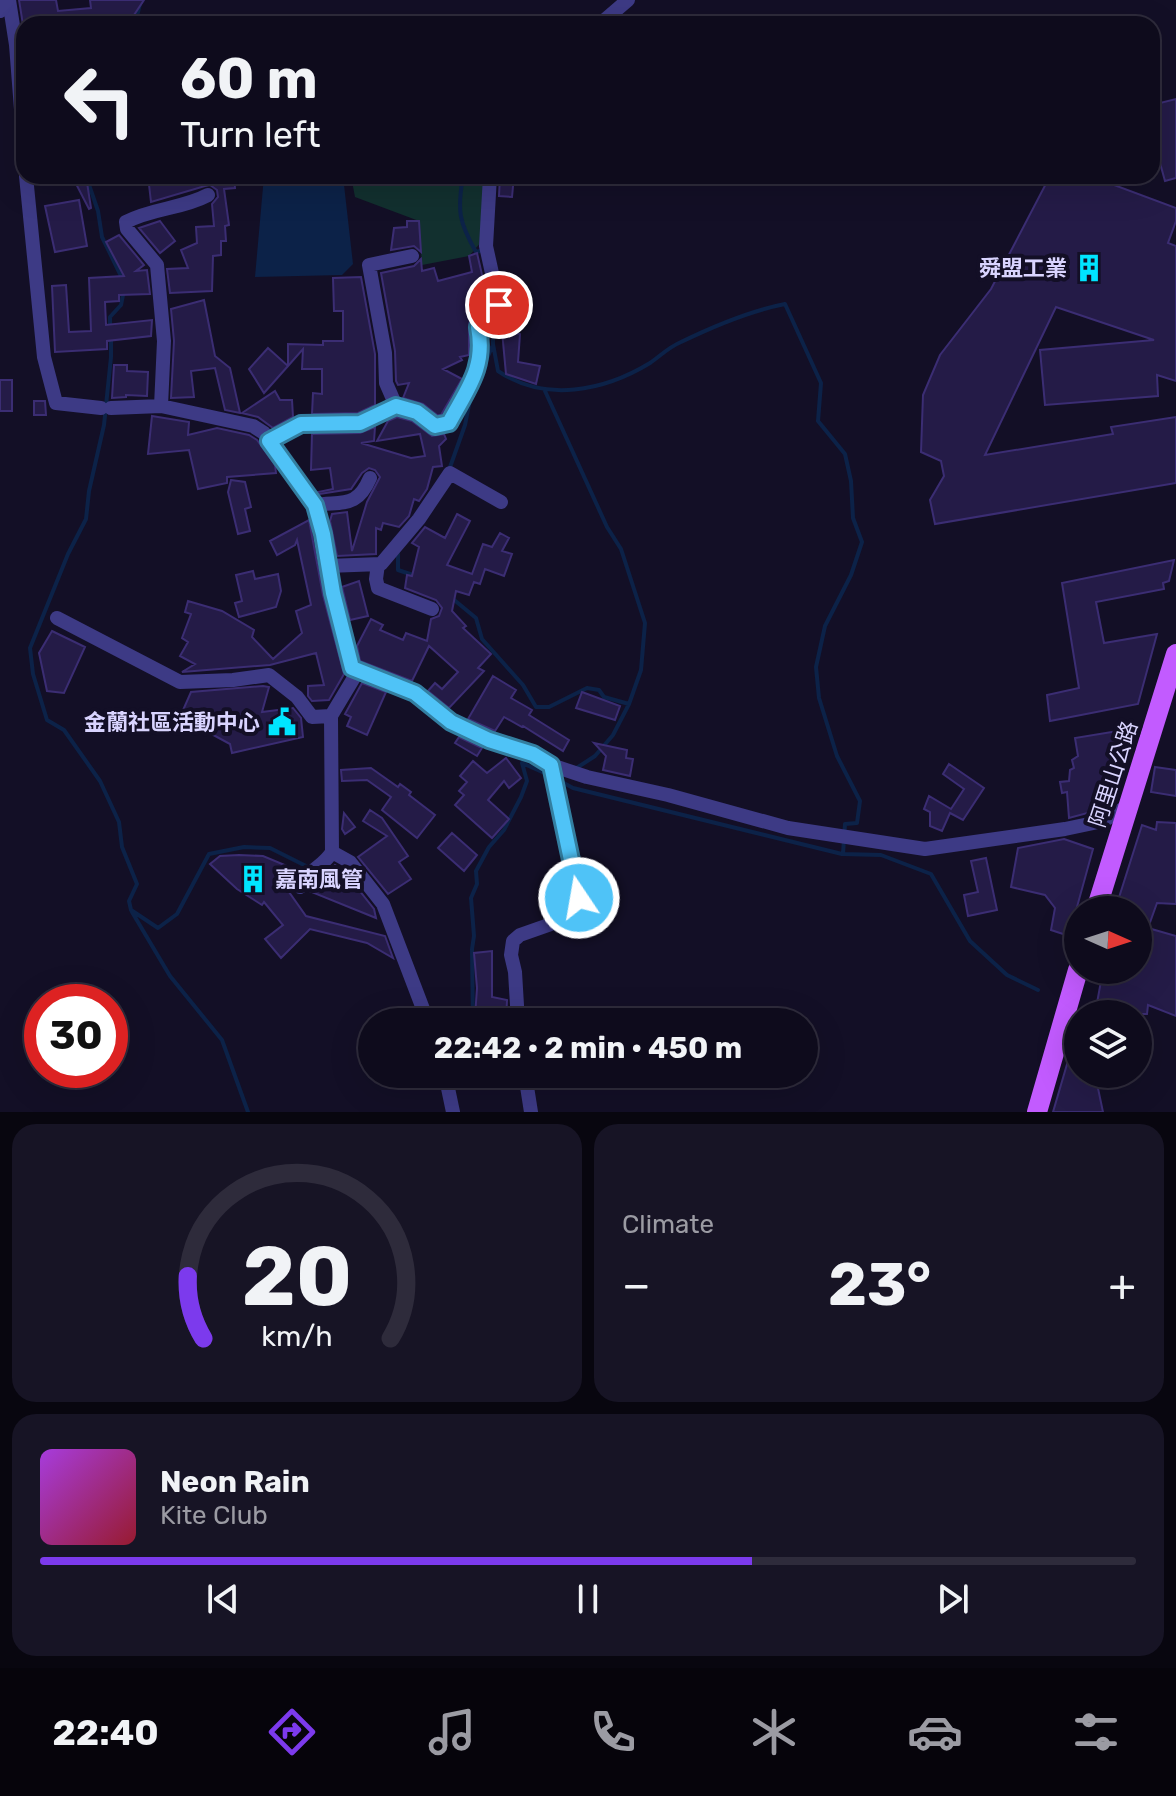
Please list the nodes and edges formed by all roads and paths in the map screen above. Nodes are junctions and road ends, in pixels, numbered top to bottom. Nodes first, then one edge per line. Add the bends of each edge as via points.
1 (7, 0) edge
2 (628, 0) edge
3 (0, 9) edge
4 (609, 16) edge
5 (16, 46) edge
6 (27, 184) edge
7 (490, 184) edge
8 (208, 195) dead end
9 (412, 256) dead end
10 (161, 406) junction
11 (396, 406) junction
12 (269, 441) junction
13 (370, 478) dead end
14 (501, 502) dead end
15 (315, 505) junction
16 (378, 564) junction
17 (327, 566) junction
18 (432, 609) dead end
19 (57, 618) dead end
20 (1176, 654) edge
21 (358, 671) junction
22 (331, 716) junction
23 (551, 765) junction
24 (1126, 807) junction
25 (332, 852) junction
26 (300, 887) dead end
27 (1100, 896) edge
28 (1074, 984) edge
29 (423, 1008) edge
30 (517, 1008) edge
31 (448, 1088) edge
32 (527, 1088) edge
33 (453, 1112) edge
34 (531, 1112) edge
35 (1037, 1112) edge

1 - 3 street
1 - 5 street
2 - 4 street
6 - 10 street via 44,357 56,403
7 - 11 street via 486,246 499,305 496,322 478,327 481,352 474,382 449,423 435,426 417,412
8 - 10 street via 126,222 157,265 164,341
9 - 11 street via 369,265 386,383
10 - 12 street via 253,426
11 - 12 street via 360,423 301,424
12 - 15 street
13 - 15 street via 357,500
14 - 16 street via 450,473 419,519
15 - 17 street
16 - 17 street
16 - 18 street via 378,588
17 - 21 street via 352,668
19 - 22 street via 180,682 269,675 312,717
20 - 24 main road, 阿里山公路
21 - 22 street
21 - 23 street via 415,693 451,722
22 - 25 street
23 - 24 street via 788,828 925,849 1077,827 1103,821
23 - 30 street via 579,898 574,916 513,941
24 - 27 main road, 阿里山公路
25 - 26 street
25 - 29 street via 350,862 383,904
28 - 35 main road
31 - 33 street
32 - 34 street

